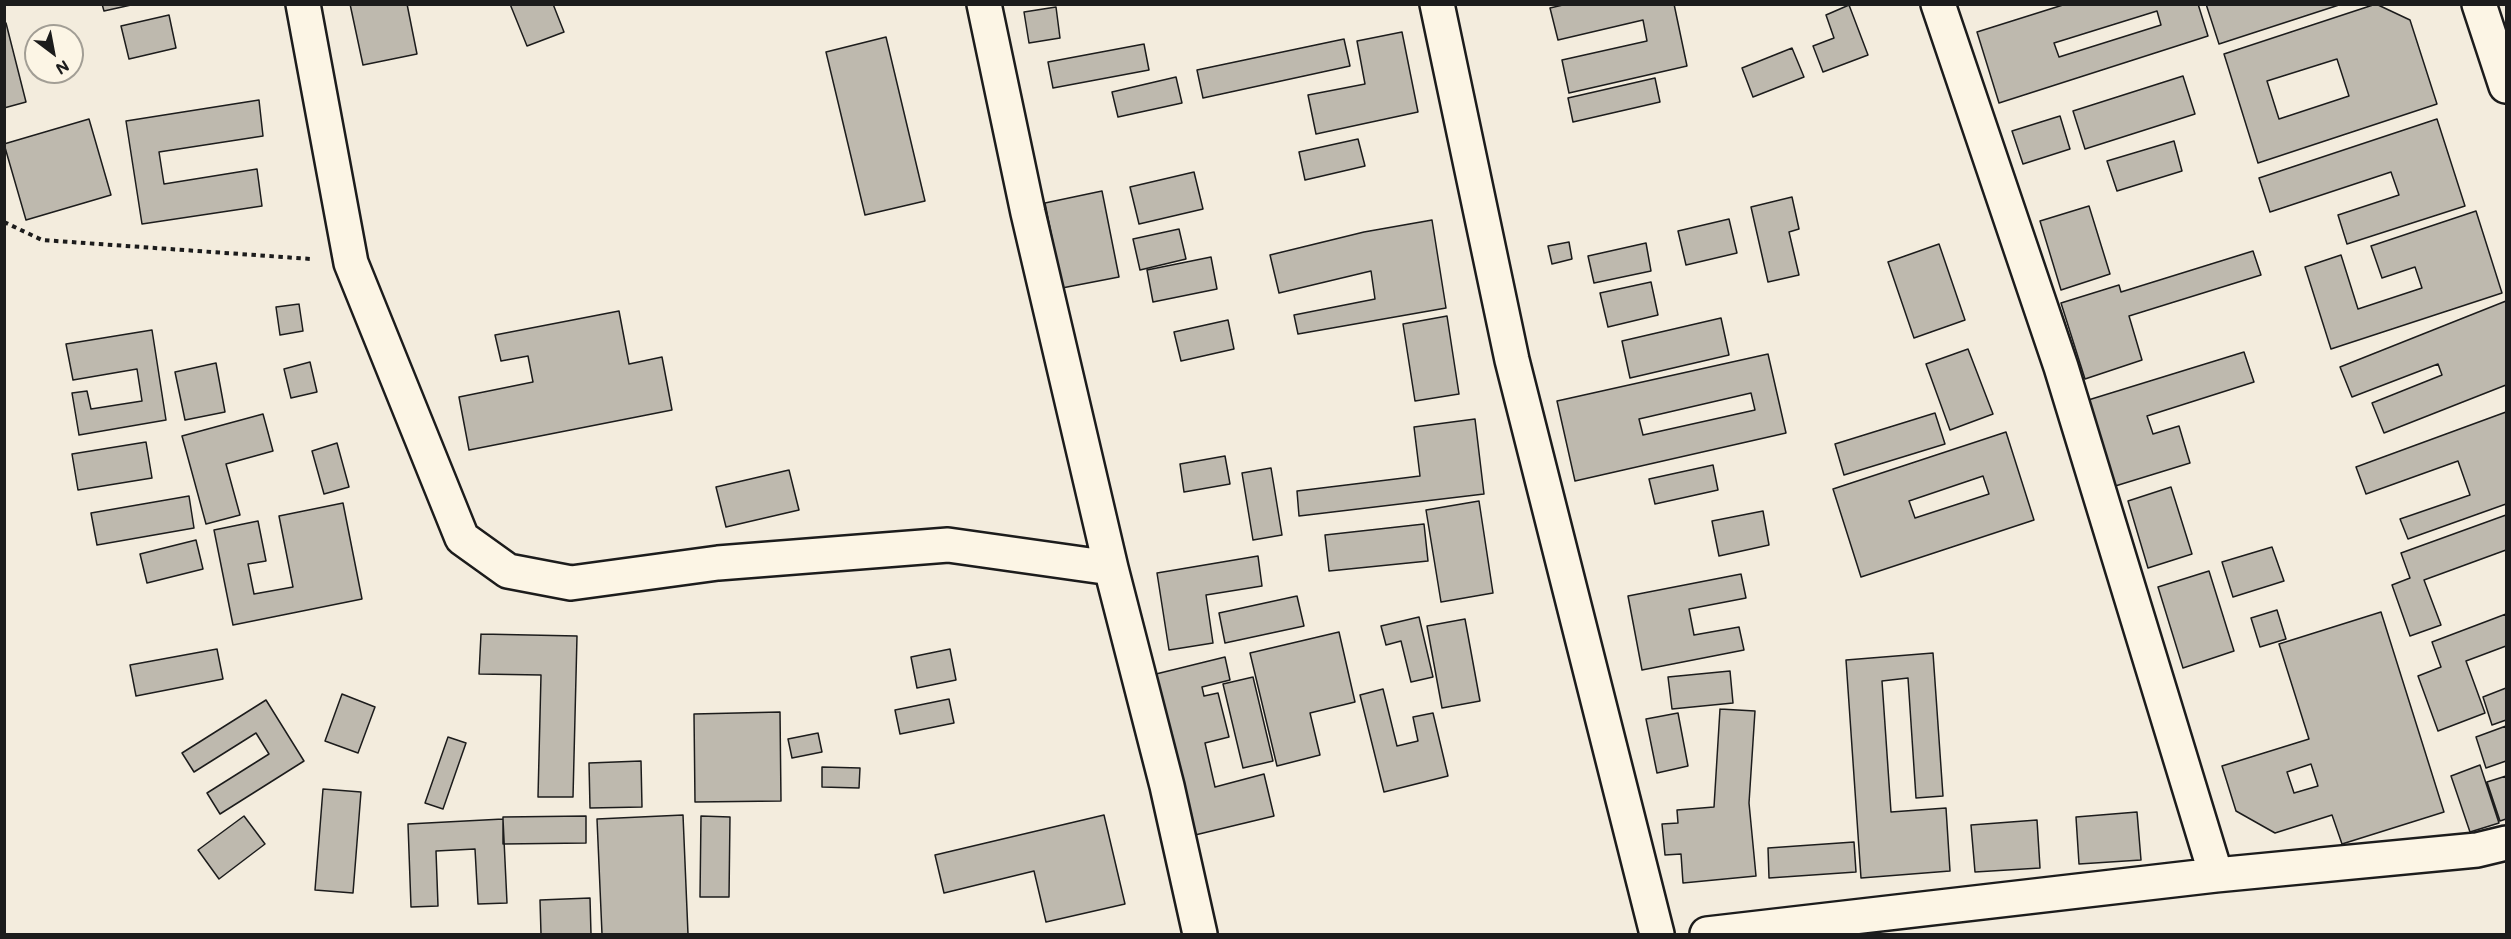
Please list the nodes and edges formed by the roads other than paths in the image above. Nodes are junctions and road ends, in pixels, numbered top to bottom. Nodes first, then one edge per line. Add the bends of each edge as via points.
1 (303, 4) edge
2 (984, 4) edge
3 (1437, 4) edge
4 (1938, 4) edge
5 (2478, 4) edge
6 (2506, 86) edge
7 (1111, 568) junction
8 (2506, 843) edge
9 (2216, 875) junction
10 (1200, 934) edge
11 (1657, 934) edge
12 (1707, 934) edge

1 - 7 street via 351,263 462,538 508,571 571,583 718,563 948,545
2 - 7 street
3 - 11 street via 1512,360
4 - 9 street via 2061,367
5 - 6 street
7 - 10 street
8 - 9 street via 2477,850
9 - 12 street

